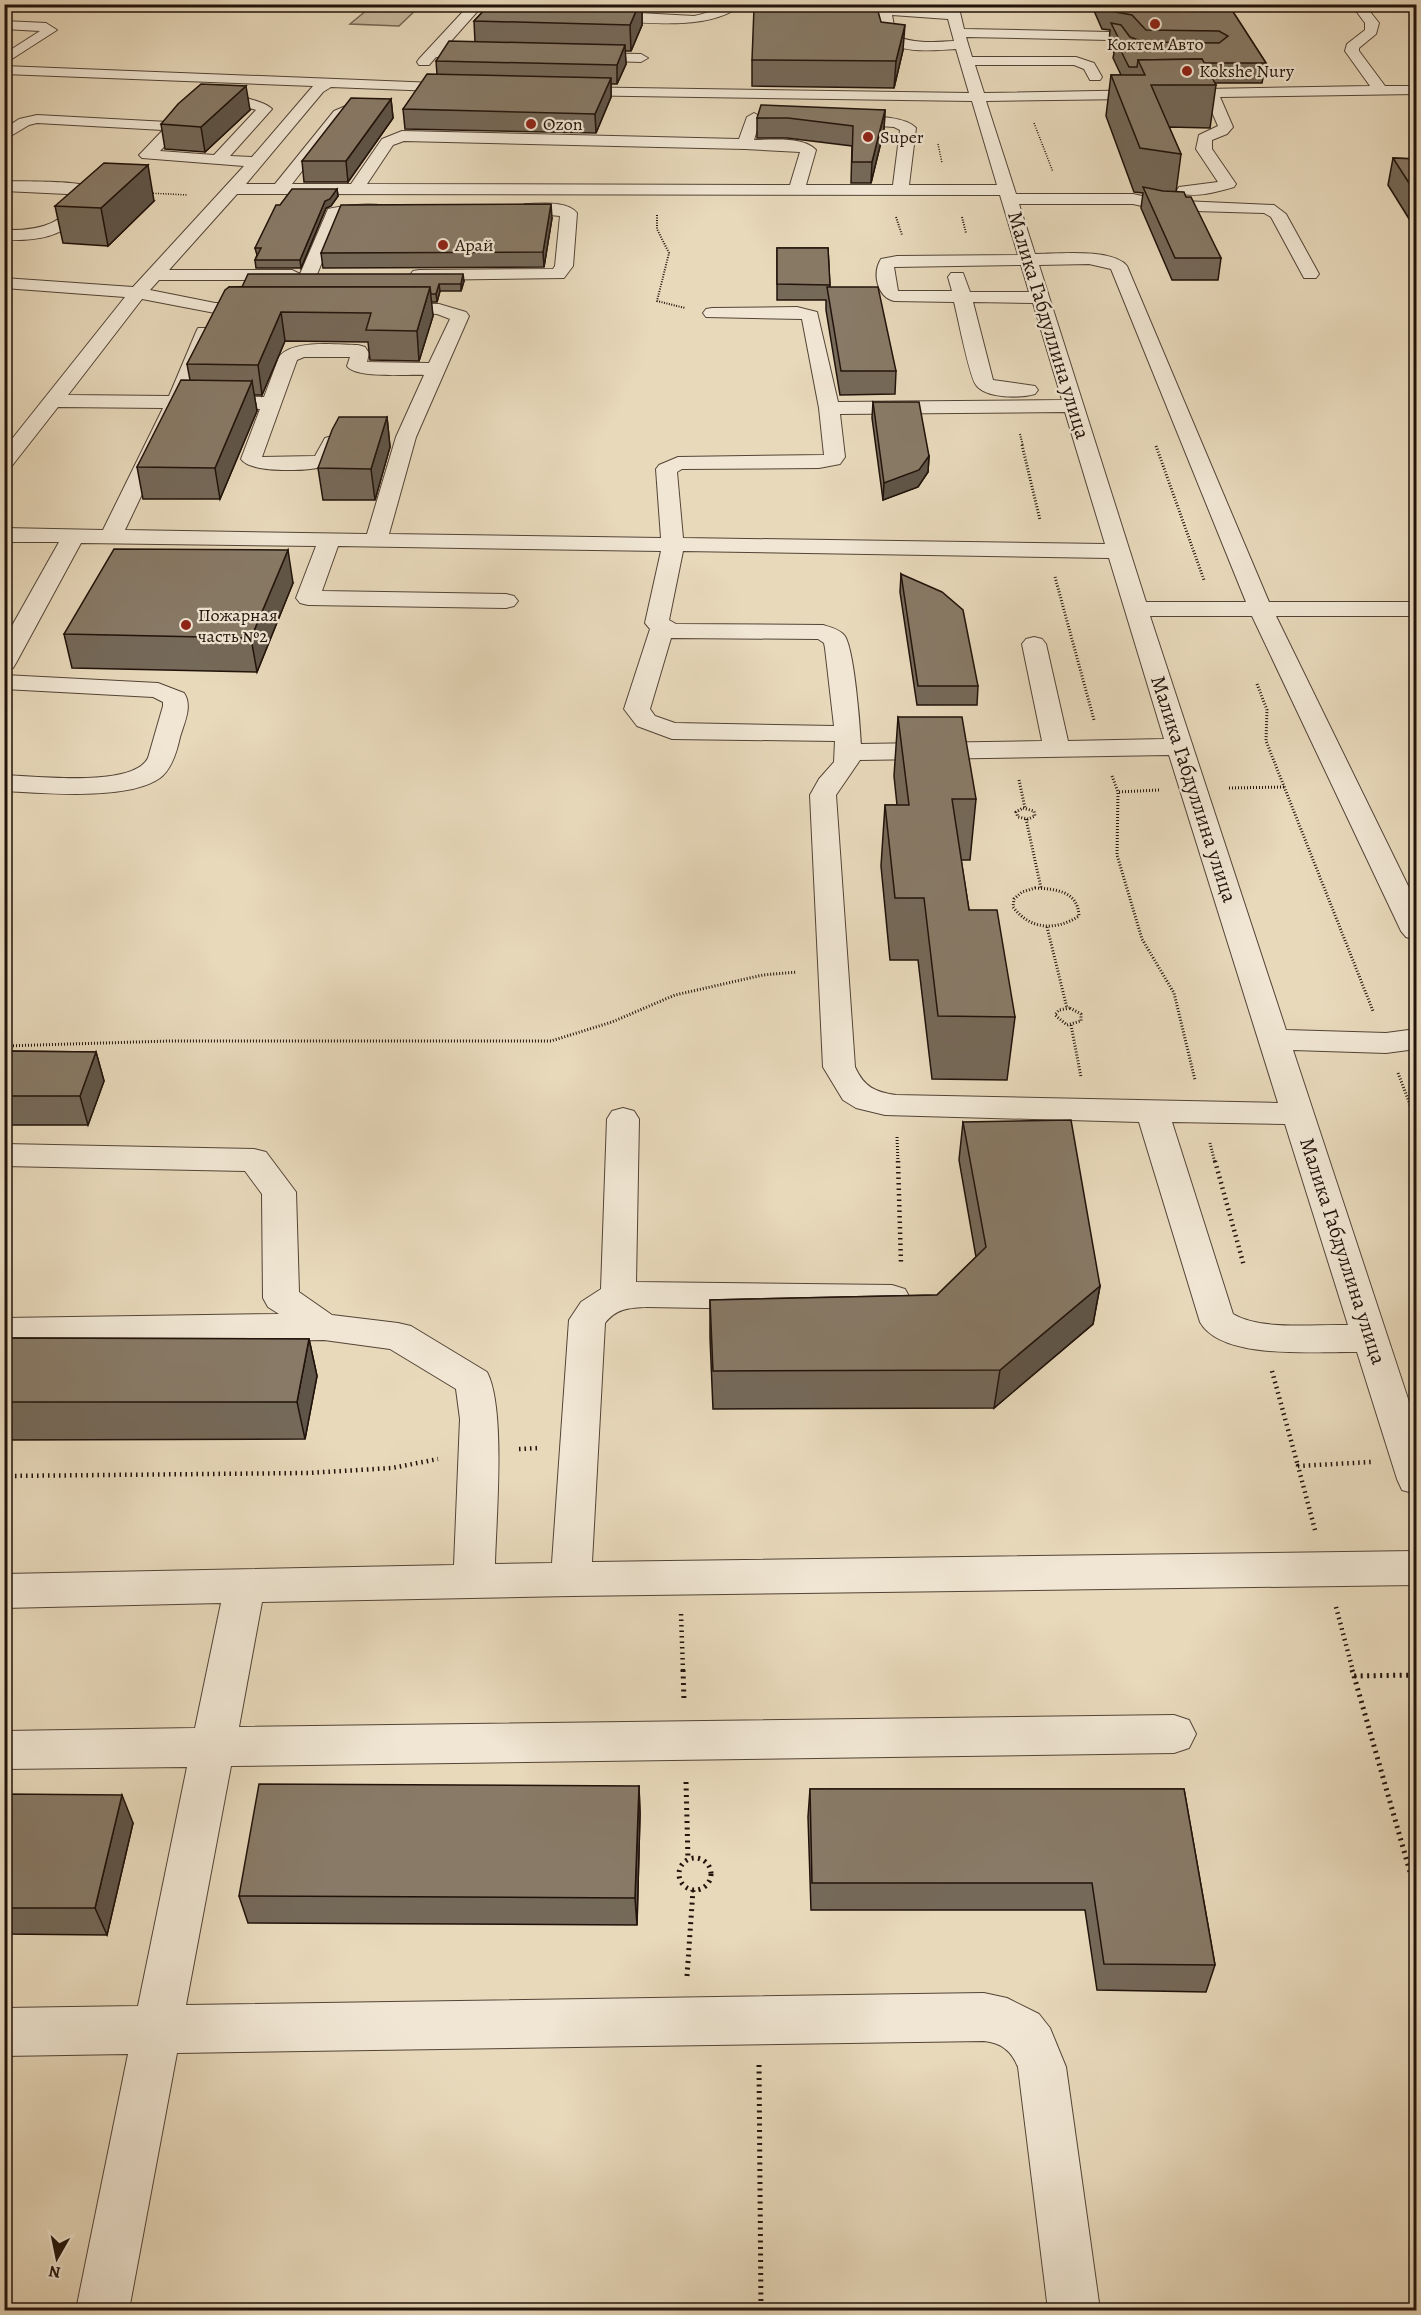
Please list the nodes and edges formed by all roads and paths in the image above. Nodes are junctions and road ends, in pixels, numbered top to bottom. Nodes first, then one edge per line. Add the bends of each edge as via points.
1 (478, 4) edge
2 (576, 4) edge
3 (736, 4) edge
4 (1357, 4) edge
5 (764, 5) edge
6 (775, 5) edge
7 (884, 8) edge
8 (952, 10) edge
9 (4, 25) edge
10 (959, 39) junction
11 (4, 48) edge
12 (20, 50) junction
13 (433, 53) junction
14 (502, 55) edge
15 (1157, 56) edge
16 (572, 57) edge
17 (641, 58) dead end
18 (966, 61) junction
19 (6, 69) edge
20 (1095, 77) dead end
21 (187, 79) junction
22 (326, 84) junction
23 (401, 87) junction
24 (477, 89) edge
25 (548, 90) edge
26 (1416, 90) edge
27 (1381, 91) junction
28 (174, 94) dead end
29 (1212, 95) junction
30 (978, 97) junction
31 (201, 99) edge
32 (392, 106) dead end
33 (754, 117) dead end
34 (823, 120) edge
35 (4, 136) edge
36 (936, 137) dead end
37 (745, 144) junction
38 (218, 160) junction
39 (256, 162) junction
40 (1228, 184) junction
41 (4, 186) edge
42 (280, 189) junction
43 (356, 189) junction
44 (658, 190) junction
45 (798, 190) junction
46 (895, 190) junction
47 (956, 190) junction
48 (231, 191) junction
49 (1009, 194) junction
50 (96, 195) junction
51 (1256, 197) junction
52 (1133, 199) junction
53 (506, 209) edge
54 (400, 210) edge
55 (4, 235) edge
56 (1029, 260) junction
57 (897, 261) junction
58 (953, 261) junction
59 (972, 261) junction
60 (156, 274) junction
61 (1310, 274) dead end
62 (309, 275) junction
63 (333, 275) edge
64 (405, 275) edge
65 (4, 284) edge
66 (138, 293) junction
67 (962, 298) junction
68 (1041, 298) junction
69 (657, 301) dead end
70 (370, 307) edge
71 (215, 308) junction
72 (275, 308) edge
73 (712, 313) dead end
74 (437, 369) junction
75 (1072, 399) junction
76 (53, 401) junction
77 (176, 402) junction
78 (272, 403) junction
79 (1014, 407) junction
80 (829, 408) junction
81 (406, 437) junction
82 (4, 463) edge
83 (4, 535) edge
84 (74, 536) junction
85 (111, 536) junction
86 (329, 540) junction
87 (376, 540) junction
88 (673, 545) junction
89 (1047, 550) junction
90 (1119, 551) junction
91 (506, 601) dead end
92 (1136, 609) junction
93 (1261, 609) junction
94 (1416, 609) edge
95 (662, 628) junction
96 (1034, 644) dead end
97 (4, 663) edge
98 (4, 682) edge
99 (848, 743) junction
100 (1179, 747) junction
101 (1102, 748) junction
102 (1057, 749) junction
103 (4, 783) edge
104 (1284, 787) dead end
105 (1192, 789) junction
106 (1118, 792) junction
107 (1026, 819) junction
108 (1041, 888) junction
109 (1047, 927) junction
110 (1416, 931) edge
111 (833, 968) junction
112 (1066, 1008) junction
113 (1071, 1025) junction
114 (1416, 1039) edge
115 (1274, 1040) junction
116 (4, 1046) edge
117 (896, 1106) junction
118 (1087, 1110) junction
119 (1152, 1111) junction
120 (1202, 1112) junction
121 (1298, 1114) junction
122 (623, 1119) dead end
123 (4, 1155) edge
124 (1245, 1270) dead end
125 (618, 1296) junction
126 (902, 1298) joint
127 (324, 1327) junction
128 (4, 1331) edge
129 (1263, 1337) junction
130 (1371, 1339) junction
131 (579, 1446) junction
132 (478, 1451) junction
133 (1298, 1466) dead end
134 (4, 1476) edge
135 (1416, 1479) edge
136 (1416, 1568) edge
137 (571, 1579) junction
138 (474, 1581) junction
139 (245, 1586) junction
140 (4, 1591) edge
141 (1354, 1676) dead end
142 (1174, 1734) dead end
143 (213, 1748) junction
144 (4, 1750) edge
145 (693, 1890) junction
146 (1416, 1893) edge
147 (759, 2020) junction
148 (684, 2022) junction
149 (158, 2029) junction
150 (4, 2032) edge
151 (102, 2310) edge
152 (761, 2310) edge
153 (1074, 2310) edge

1 - 13 street
2 - 3 street via 573,10 581,14 694,20
4 - 27 street via 1372,24 1371,31 1352,51
5 - 6 street
6 - 7 street
7 - 8 street
7 - 10 street via 890,38 894,40 911,44
8 - 10 street, Малика Габдуллина улица
9 - 12 street via 49,28
10 - 15 street via 1110,36 1124,39 1136,53
10 - 18 street, Малика Габдуллина улица
11 - 12 street
12 - 19 street
13 - 14 street
13 - 23 street
16 - 17 street
18 - 20 street via 1076,61 1089,66
18 - 30 street, Малика Габдуллина улица
19 - 21 street
21 - 22 street
21 - 28 street
22 - 23 street
22 - 39 street
23 - 24 street
25 - 30 street via 687,98
26 - 27 street
27 - 29 street
29 - 30 street
29 - 40 street via 1226,127 1204,138 1204,149
30 - 49 street, Малика Габдуллина улица
31 - 38 street via 252,103 265,109
32 - 42 street via 361,106 339,114
33 - 37 street
34 - 46 street via 906,126
35 - 38 street via 24,122 37,119 168,126 172,130 147,155
36 - 47 path via 943,170
37 - 43 street via 402,136 387,142
37 - 45 street via 798,146 808,150
38 - 39 street
39 - 48 street
40 - 51 street
40 - 52 street via 1200,190 1153,190 1137,193
41 - 50 street via 88,190
42 - 43 street
42 - 48 street
43 - 44 street
44 - 45 street
44 - 69 path via 657,229 669,253
45 - 46 street
46 - 47 street
46 - 57 path via 903,254
47 - 49 street
47 - 59 path
48 - 50 path via 200,195
48 - 60 street
49 - 52 street
49 - 56 street, Малика Габдуллина улица
50 - 55 street via 50,233
51 - 52 street via 1160,205
51 - 61 street via 1278,214
53 - 64 street via 569,213 563,270 537,276
54 - 62 street via 334,213
56 - 59 street
56 - 68 street, Малика Габдуллина улица
56 - 93 street via 1099,260 1118,266
57 - 58 street
57 - 67 street via 885,267 889,292 894,296
58 - 59 street
58 - 67 street
60 - 62 street
60 - 66 street
62 - 63 street
65 - 66 street
66 - 71 street
66 - 76 street
67 - 68 street
67 - 75 street via 988,387
68 - 75 street, Малика Габдуллина улица
70 - 74 street via 439,309 460,316
71 - 72 street
71 - 77 street
73 - 80 street via 797,312 811,316
74 - 78 street via 362,368 357,366 358,351 300,351 289,357
74 - 81 street
75 - 79 street
75 - 90 street, Малика Габдуллина улица
76 - 77 street
76 - 82 street
77 - 78 street
77 - 85 street
78 - 81 street via 251,457 253,461 315,463 324,460 330,445 338,439
79 - 80 street
79 - 89 path
80 - 88 street via 836,454 833,460 678,463 666,468
81 - 87 street
83 - 84 street
84 - 85 street
84 - 97 street
85 - 86 street
86 - 87 street
86 - 91 street via 308,598
87 - 88 street
88 - 89 street
88 - 95 street via 657,617
89 - 90 street
89 - 101 path
90 - 92 street, Малика Габдуллина улица
92 - 93 street
92 - 100 street, Малика Габдуллина улица
93 - 94 street
93 - 110 street
95 - 99 street via 682,632 830,635 837,643
95 - 99 street via 637,709 646,721 672,731
96 - 102 street
98 - 103 street via 158,690 175,698 176,706 158,764 146,776 122,784
99 - 102 street
99 - 111 street via 841,771 826,784 824,795
100 - 101 street
100 - 105 street, Малика Габдуллина улица
101 - 102 street
101 - 106 path
104 - 105 path
105 - 106 path
105 - 115 street, Малика Габдуллина улица
106 - 120 path via 1117,855 1142,939 1174,993
107 - 107 path via 1034,816 1034,811 1017,811 1017,816
107 - 108 path
108 - 109 path via 1022,892 1014,898 1012,907 1028,923
108 - 109 path via 1064,892 1075,898 1080,907 1079,916 1071,923
109 - 112 path
111 - 116 path via 763,975 675,996 551,1041 170,1041
111 - 117 street via 838,1067 844,1082 854,1095
112 - 113 path via 1055,1017
112 - 113 path via 1082,1016 1081,1022
113 - 118 path
114 - 115 street via 1386,1043
115 - 121 street, Малика Габдуллина улица
117 - 118 street
117 - 126 path
118 - 119 street
119 - 120 street
119 - 129 street via 1218,1322 1237,1333
120 - 121 street
120 - 124 path
121 - 130 street, Малика Габдуллина улица
122 - 125 street
123 - 127 street via 254,1160 279,1192 281,1298
125 - 126 street
125 - 131 street via 598,1305 587,1320
127 - 128 street
127 - 132 street via 398,1336 474,1382
129 - 130 street
129 - 133 path
130 - 135 street, Малика Габдуллина улица
131 - 132 path
131 - 137 street
132 - 134 path via 392,1468 308,1473
132 - 138 street
136 - 137 street
137 - 138 street
138 - 139 street
139 - 140 street
139 - 143 street
141 - 146 path
142 - 143 street
143 - 144 street
143 - 149 street
145 - 145 path via 708,1884 711,1876 710,1868 697,1858 681,1865 678,1873 685,1888
145 - 148 path
147 - 148 street
147 - 152 path
147 - 153 street via 984,2017 1004,2019 1023,2029 1035,2046 1042,2067
148 - 149 street
149 - 150 street
149 - 151 street

